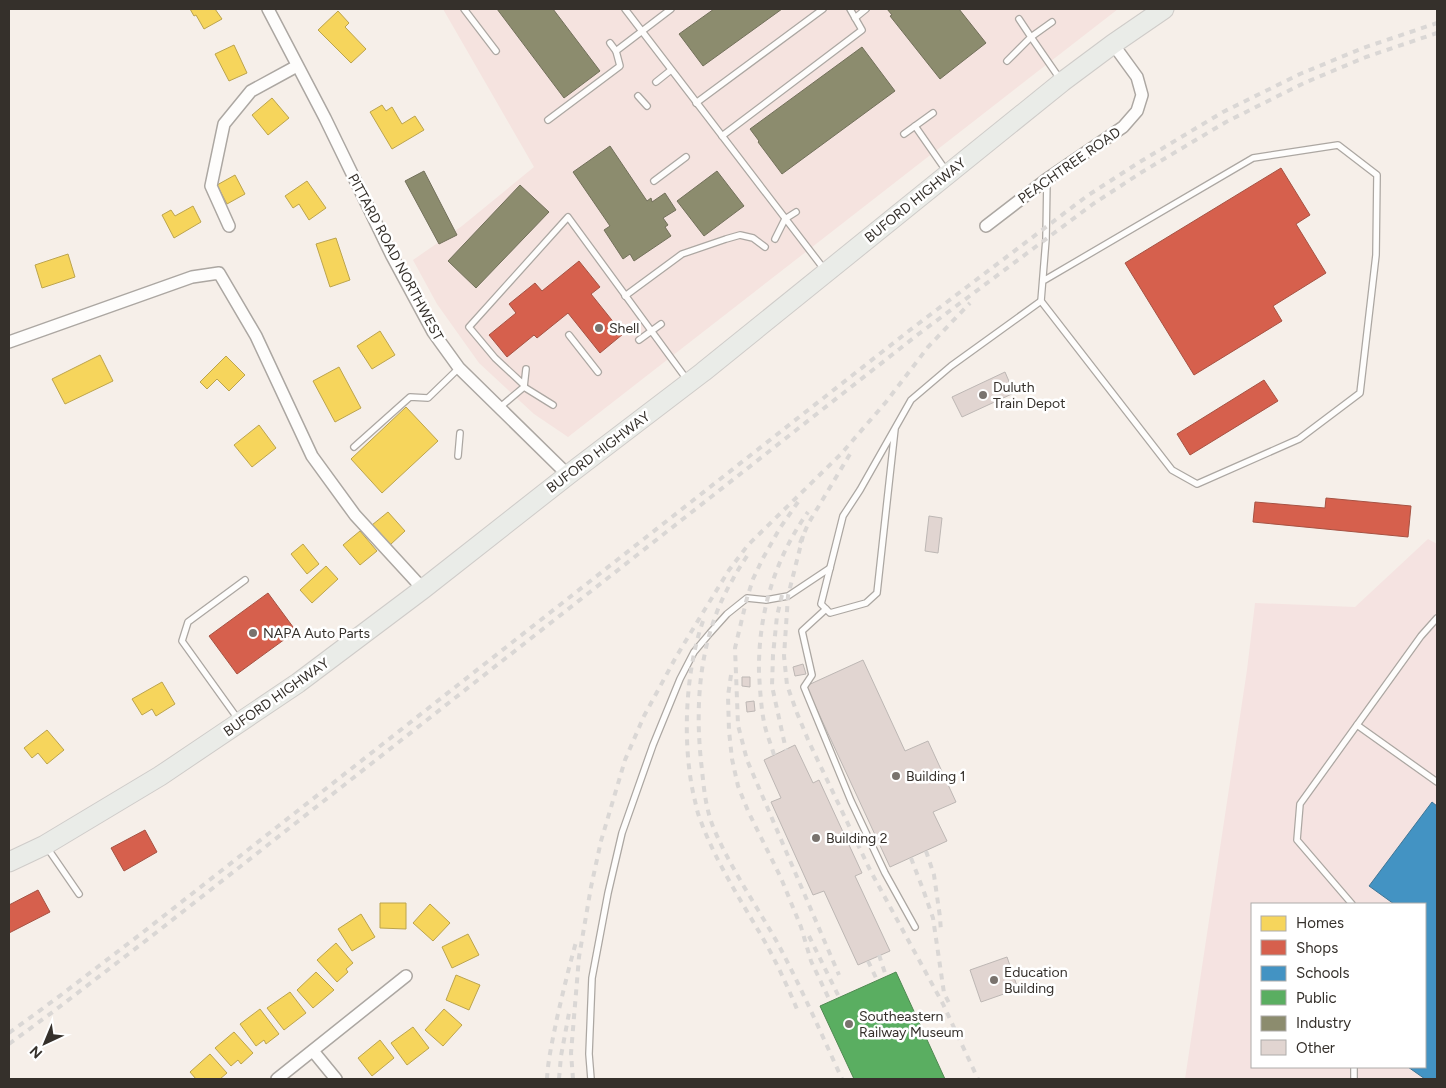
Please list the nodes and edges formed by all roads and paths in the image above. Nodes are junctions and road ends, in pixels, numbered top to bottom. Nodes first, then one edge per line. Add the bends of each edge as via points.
1 (268, 9) edge
2 (464, 9) edge
3 (625, 9) edge
4 (671, 9) edge
5 (824, 9) edge
6 (850, 9) edge
7 (866, 9) edge
8 (1164, 9) edge
9 (855, 18) junction
10 (1019, 19) dead end
11 (1052, 22) dead end
12 (641, 31) junction
13 (1031, 37) junction
14 (610, 43) dead end
15 (1113, 44) junction
16 (496, 51) dead end
17 (616, 51) junction
18 (1007, 61) dead end
19 (298, 66) junction
20 (671, 70) junction
21 (656, 82) dead end
22 (1062, 82) junction
23 (638, 96) dead end
24 (696, 102) junction
25 (647, 106) dead end
26 (933, 114) dead end
27 (548, 120) dead end
28 (915, 126) junction
29 (904, 134) dead end
30 (722, 136) junction
31 (686, 157) dead end
32 (949, 173) junction
33 (1046, 179) junction
34 (654, 181) dead end
35 (796, 212) dead end
36 (786, 219) junction
37 (229, 226) dead end
38 (986, 226) dead end
39 (775, 239) dead end
40 (765, 247) dead end
41 (827, 273) junction
42 (1043, 281) junction
43 (625, 296) junction
44 (1041, 301) junction
45 (661, 324) dead end
46 (651, 332) junction
47 (569, 336) dead end
48 (639, 340) dead end
49 (9, 342) edge
50 (459, 368) junction
51 (526, 369) dead end
52 (598, 372) dead end
53 (689, 383) junction
54 (524, 386) junction
55 (553, 405) dead end
56 (499, 408) junction
57 (895, 429) junction
58 (460, 433) dead end
59 (354, 447) dead end
60 (458, 456) dead end
61 (568, 475) junction
62 (830, 568) junction
63 (245, 580) dead end
64 (423, 589) junction
65 (826, 609) junction
66 (1437, 618) edge
67 (241, 722) junction
68 (1357, 724) junction
69 (1437, 782) edge
70 (45, 845) junction
71 (9, 862) edge
72 (79, 894) dead end
73 (1351, 903) edge
74 (914, 927) dead end
75 (406, 976) dead end
76 (313, 1051) junction
77 (277, 1079) edge
78 (336, 1079) edge
79 (591, 1079) edge

1 - 19 street, PITTARD ROAD NORTHWEST
2 - 16 lane
3 - 12 lane
4 - 12 lane
5 - 24 lane
6 - 9 lane
7 - 9 lane
8 - 15 main road, BUFORD HIGHWAY
9 - 30 lane via 862,30
10 - 13 lane
11 - 13 lane
12 - 17 lane
12 - 20 lane
13 - 18 lane
13 - 22 lane
14 - 17 lane
15 - 22 main road, BUFORD HIGHWAY
15 - 33 street, PEACHTREE ROAD via 1137,76 1142,95 1136,111 1123,127
17 - 27 lane via 620,66
19 - 37 street via 251,91 224,124 211,186
19 - 50 street, PITTARD ROAD NORTHWEST via 392,256 433,332
20 - 21 lane
20 - 24 lane
22 - 32 main road, BUFORD HIGHWAY
23 - 25 lane
24 - 30 lane
26 - 28 lane
28 - 29 lane
28 - 32 lane
30 - 36 lane
31 - 34 lane
32 - 41 main road, BUFORD HIGHWAY
33 - 38 street, PEACHTREE ROAD
33 - 42 lane
35 - 36 lane
36 - 39 lane
36 - 41 lane
40 - 43 lane via 753,238 740,235 682,254
41 - 53 main road, BUFORD HIGHWAY
42 - 44 lane
42 - 44 lane via 1253,158 1338,145 1377,175 1376,255 1360,393 1299,439 1197,484 1172,470
43 - 46 lane
43 - 54 lane via 568,217 469,327
44 - 57 lane via 951,366 911,400
45 - 46 lane
46 - 48 lane
46 - 53 lane
47 - 52 lane
49 - 64 street via 192,277 219,273 256,336 312,456 355,515
50 - 56 street, PITTARD ROAD NORTHWEST
50 - 59 lane via 428,398 410,397
51 - 54 lane
53 - 61 main road, BUFORD HIGHWAY
54 - 55 lane
54 - 56 lane
56 - 61 street, PITTARD ROAD NORTHWEST
57 - 62 lane via 843,516
57 - 65 lane via 877,593 866,603 830,613
58 - 60 lane
61 - 64 main road, BUFORD HIGHWAY
62 - 65 lane via 821,604
62 - 79 lane via 788,596 766,600 747,598 727,614 694,652 680,679 622,833 608,893 592,978
63 - 67 lane via 188,622 182,641
64 - 67 main road, BUFORD HIGHWAY
65 - 74 lane via 802,631 812,675 804,687 851,801
66 - 68 lane
67 - 70 main road, BUFORD HIGHWAY via 160,776
68 - 69 lane
68 - 73 lane via 1300,804 1297,840
70 - 71 main road, BUFORD HIGHWAY
70 - 72 lane
75 - 76 street
76 - 77 street
76 - 78 street

